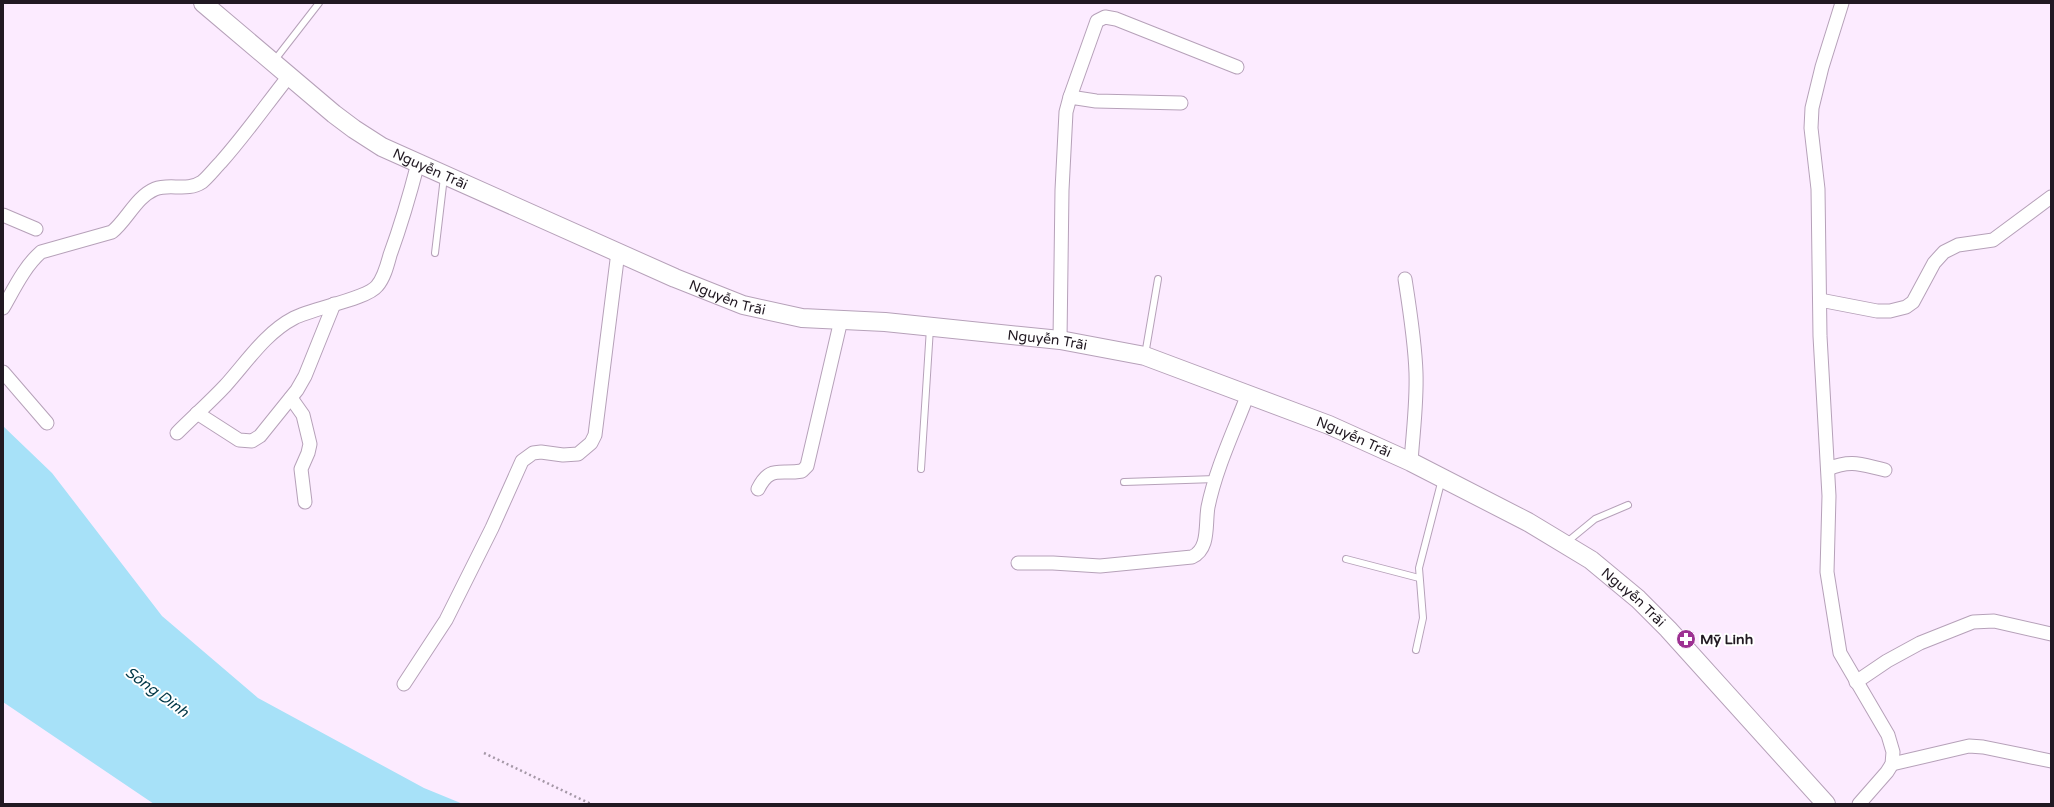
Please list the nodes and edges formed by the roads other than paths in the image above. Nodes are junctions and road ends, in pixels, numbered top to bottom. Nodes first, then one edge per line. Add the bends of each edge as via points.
1 (203, 3) edge
2 (319, 3) edge
3 (1842, 3) edge
4 (273, 62) junction
5 (1237, 67) dead end
6 (289, 76) junction
7 (1070, 97) junction
8 (1181, 103) dead end
9 (418, 163) junction
10 (444, 174) junction
11 (2051, 196) edge
12 (3, 215) edge
13 (36, 229) dead end
14 (618, 252) junction
15 (435, 253) dead end
16 (1158, 279) dead end
17 (1406, 279) dead end
18 (1820, 300) junction
19 (334, 304) junction
20 (3, 308) edge
21 (842, 320) junction
22 (930, 327) junction
23 (1060, 340) junction
24 (1145, 356) junction
25 (3, 372) edge
26 (1248, 394) junction
27 (291, 398) junction
28 (197, 413) junction
29 (47, 423) dead end
30 (178, 433) dead end
31 (1411, 462) junction
32 (921, 469) dead end
33 (1828, 469) junction
34 (1885, 470) dead end
35 (1442, 477) junction
36 (1216, 479) junction
37 (1124, 482) dead end
38 (758, 489) dead end
39 (306, 502) dead end
40 (1628, 505) dead end
41 (1566, 544) junction
42 (1346, 559) dead end
43 (1018, 563) dead end
44 (1419, 578) junction
45 (2051, 634) edge
46 (1416, 650) dead end
47 (1856, 682) junction
48 (404, 684) dead end
49 (2051, 761) edge
50 (1892, 764) junction
51 (1826, 804) edge
52 (1859, 804) edge

1 - 4 main road, Nguyễn Trãi
2 - 4 lane
3 - 18 street via 1812,108 1812,146 1818,189
4 - 6 main road, Nguyễn Trãi
5 - 7 street via 1116,19 1105,17 1097,21
6 - 9 main road, Nguyễn Trãi via 354,129 382,147
6 - 20 street via 228,153 202,181 188,187 161,187 153,190 140,200 112,232 42,252 35,257
7 - 8 street via 1096,101
7 - 23 street via 1066,112 1062,190
9 - 10 main road, Nguyễn Trãi
9 - 19 street via 382,279 377,287 364,296
10 - 14 main road, Nguyễn Trãi
10 - 15 lane
11 - 18 street via 1993,240 1958,245 1944,252 1934,263 1913,302 1906,307 1877,311
12 - 13 street
14 - 21 main road, Nguyễn Trãi via 743,305 802,318
14 - 48 street via 595,435 591,443 578,454 541,452 533,453 522,461 446,620
16 - 24 lane
17 - 31 street via 1414,336 1416,375
18 - 33 street
19 - 27 street via 305,376
19 - 28 street via 293,318 278,329
21 - 22 main road, Nguyễn Trãi
21 - 38 street via 807,466 802,471 772,472 764,477
22 - 23 main road, Nguyễn Trãi
22 - 32 lane
23 - 24 main road, Nguyễn Trãi
24 - 26 main road, Nguyễn Trãi
25 - 29 street
26 - 31 main road, Nguyễn Trãi via 1329,425
26 - 36 street
27 - 28 street via 260,436 252,441 239,440
27 - 39 street via 303,415 310,444 301,469
28 - 30 street
31 - 35 main road, Nguyễn Trãi
33 - 34 street via 1855,462
33 - 47 street via 1827,572 1840,653
35 - 41 main road, Nguyễn Trãi
35 - 44 lane via 1419,568
36 - 37 lane
36 - 43 street via 1208,509 1204,544 1198,555 1116,566
40 - 41 lane via 1595,519
41 - 51 main road, Nguyễn Trãi via 1596,564 1638,599
42 - 44 lane
44 - 46 lane via 1423,618
45 - 47 street via 1994,621 1974,622 1920,643
47 - 50 street via 1888,735 1893,752
49 - 50 street via 1969,746
50 - 52 street

